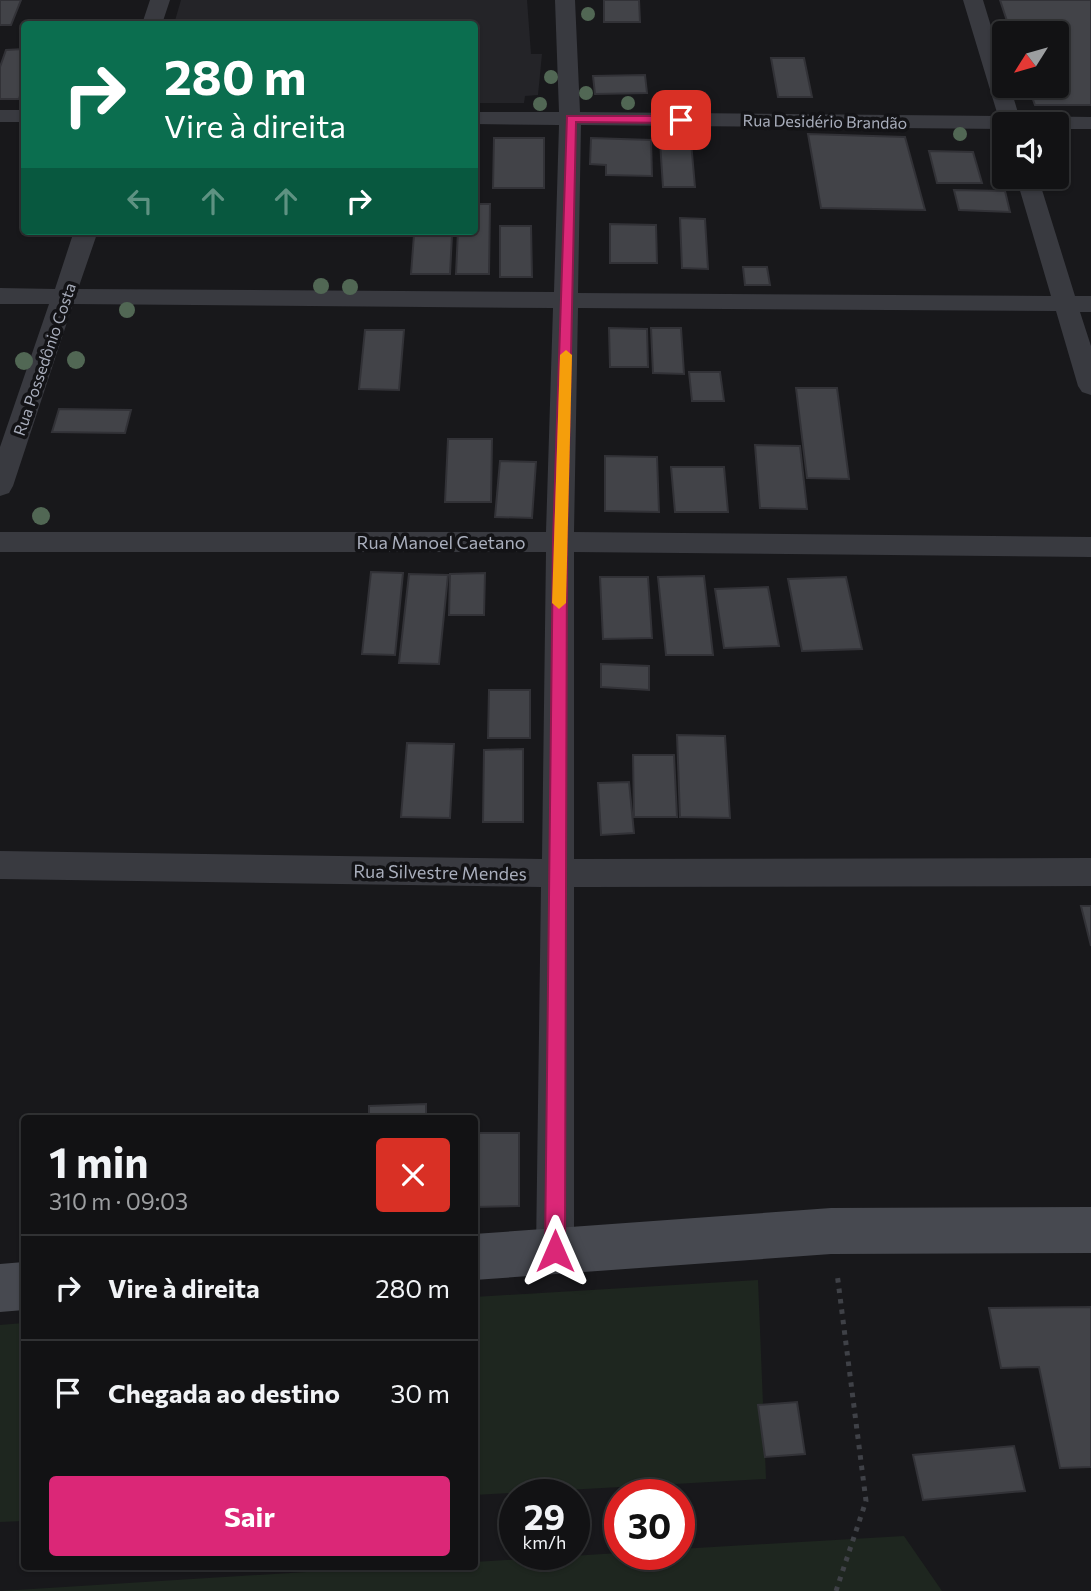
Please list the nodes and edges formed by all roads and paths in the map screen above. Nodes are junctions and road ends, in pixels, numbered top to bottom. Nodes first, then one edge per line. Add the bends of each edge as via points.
1 (160, 0) edge
2 (565, 0) edge
3 (973, 0) edge
4 (153, 21) edge
5 (1007, 112) edge
6 (0, 116) edge
7 (21, 116) edge
8 (478, 118) edge
9 (570, 118) junction
10 (1069, 123) edge
11 (1091, 123) edge
12 (992, 124) edge
13 (1031, 189) edge
14 (85, 235) edge
15 (0, 296) edge
16 (65, 296) junction
17 (568, 301) junction
18 (1066, 304) junction
19 (1091, 304) edge
20 (1091, 386) edge
21 (0, 486) edge
22 (0, 542) edge
23 (560, 542) junction
24 (1091, 547) edge
25 (0, 865) edge
26 (1091, 872) edge
27 (556, 873) junction
28 (1091, 1230) edge
29 (831, 1231) junction
30 (555, 1251) junction
31 (478, 1256) edge
32 (21, 1286) edge
33 (0, 1288) edge
34 (836, 1591) edge

1 - 4 street
2 - 9 street
3 - 5 street
6 - 7 street
8 - 9 street, Rua Desidério Brandão
9 - 12 street, Rua Desidério Brandão
9 - 17 street
10 - 11 street, Rua Desidério Brandão
13 - 18 street
14 - 16 street, Rua Possedônio Costa
15 - 16 street
16 - 17 street
16 - 21 street, Rua Possedônio Costa
17 - 18 street
17 - 23 street
18 - 19 street
18 - 20 street
22 - 23 street, Rua Manoel Caetano
23 - 24 street, Rua Manoel Caetano
23 - 27 street
25 - 27 street, Rua Silvestre Mendes
26 - 27 street, Rua Silvestre Mendes
27 - 30 street
28 - 29 street
29 - 30 street
29 - 34 path via 866,1501
30 - 31 street
32 - 33 street

